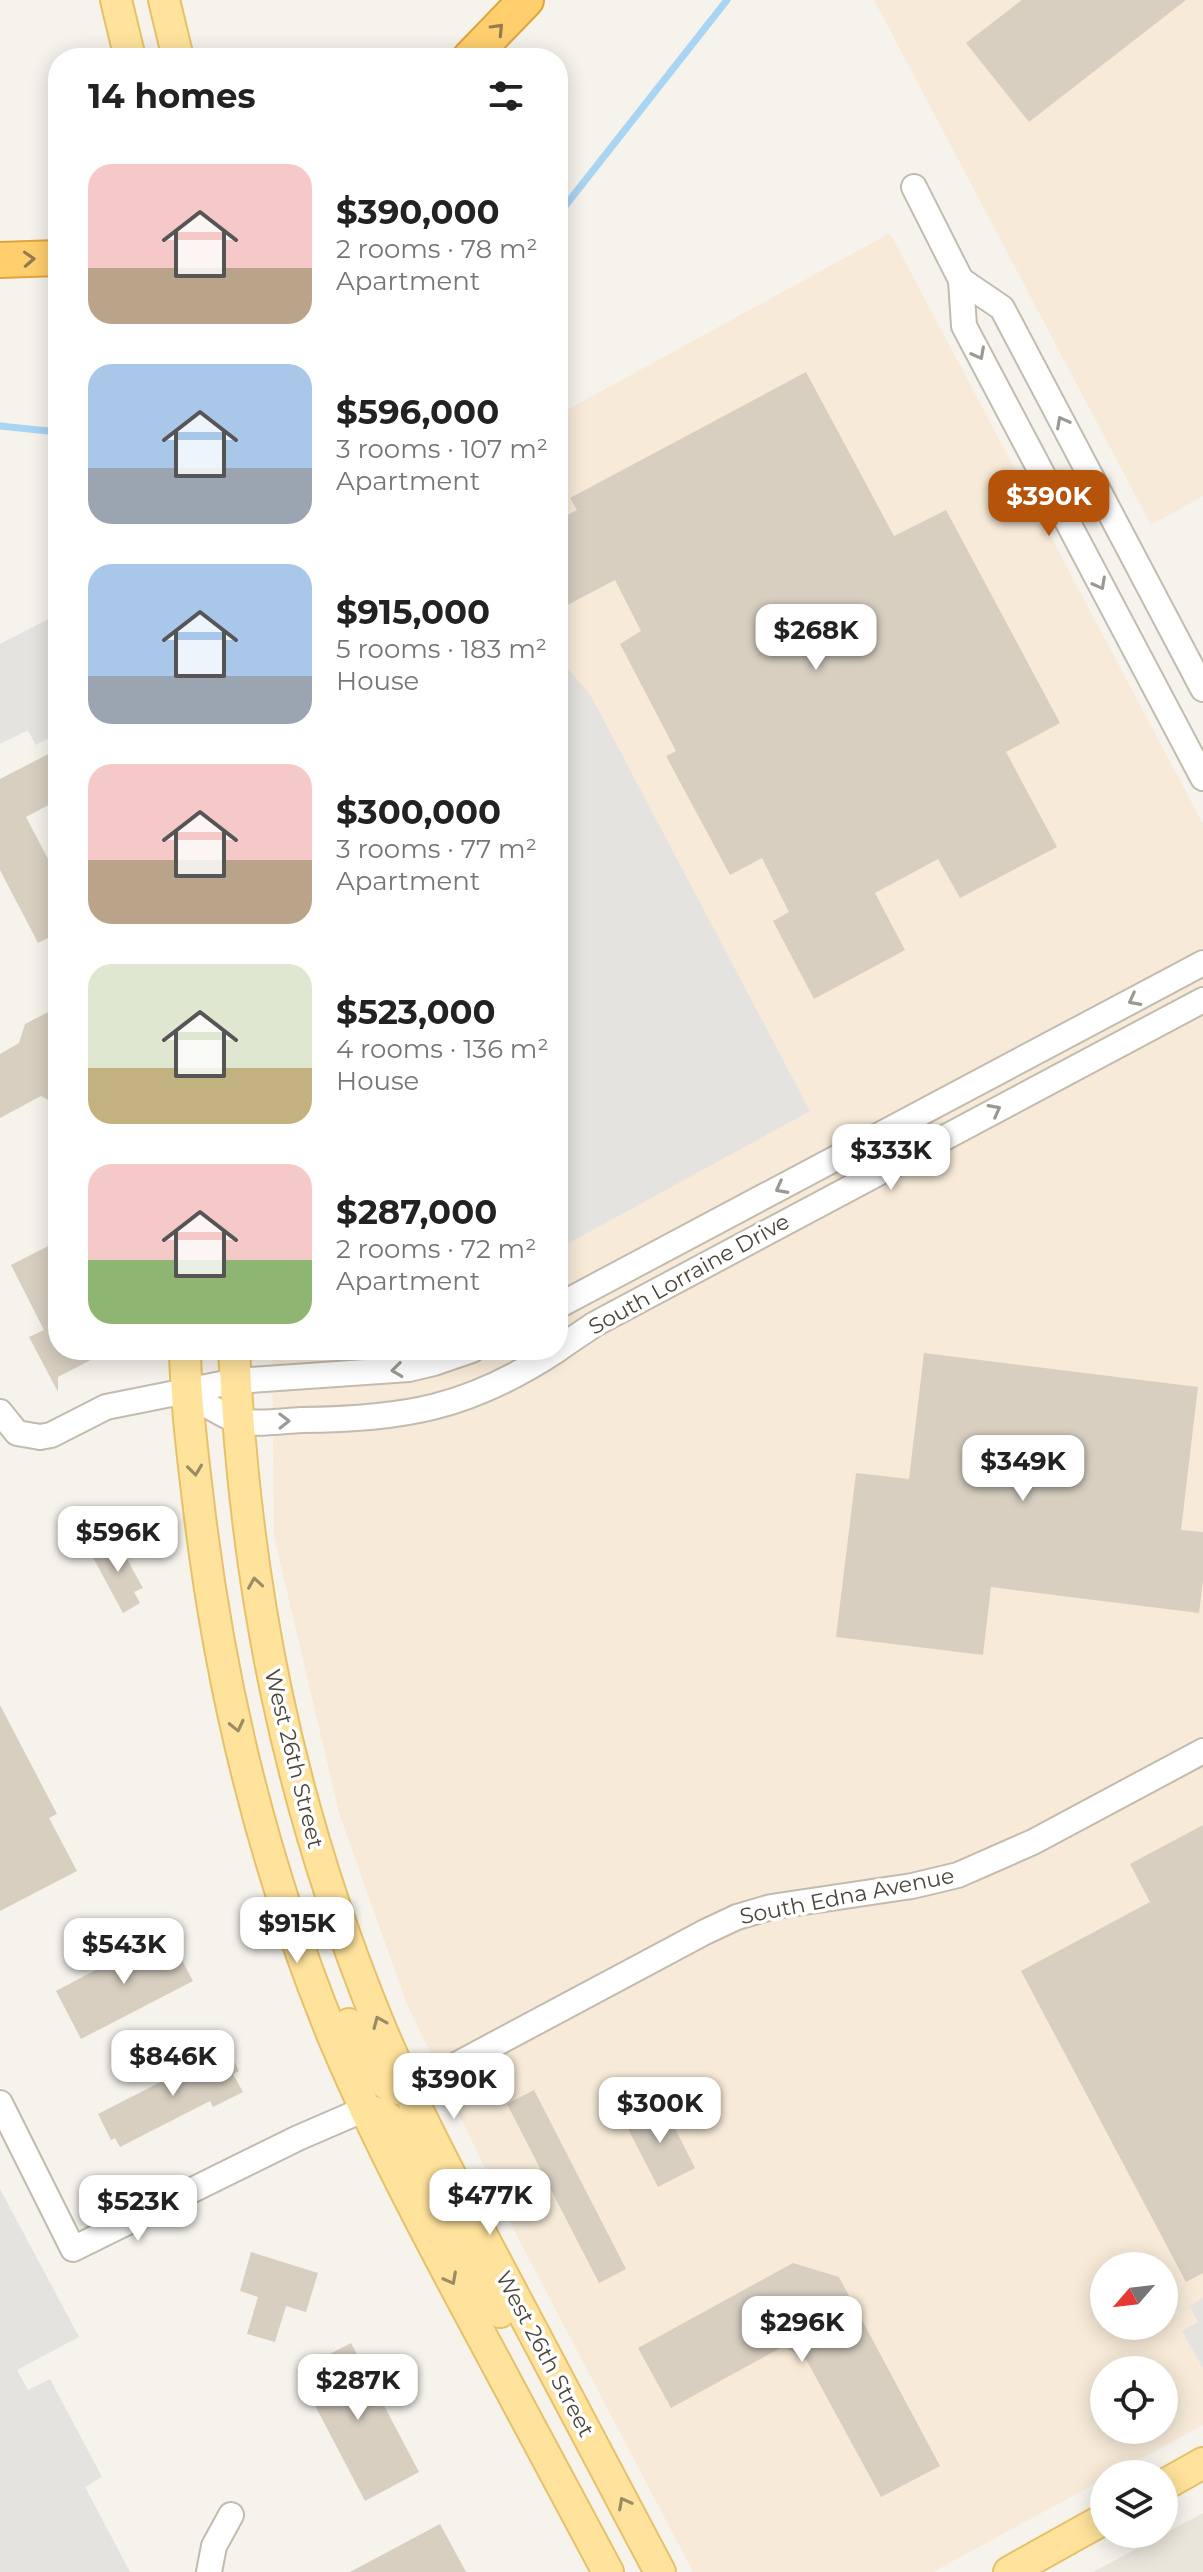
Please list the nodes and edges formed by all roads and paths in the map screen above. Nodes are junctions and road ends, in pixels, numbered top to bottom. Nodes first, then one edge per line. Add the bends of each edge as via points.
1 (164, 0) edge
2 (526, 0) edge
3 (118, 5) edge
4 (128, 48) edge
5 (176, 48) edge
6 (480, 48) edge
7 (914, 187) dead end
8 (48, 258) edge
9 (0, 260) edge
10 (961, 280) junction
11 (1203, 689) edge
12 (1203, 778) edge
13 (1203, 963) edge
14 (1203, 1000) edge
15 (568, 1301) edge
16 (568, 1342) edge
17 (185, 1360) edge
18 (235, 1360) edge
19 (439, 1360) edge
20 (540, 1360) edge
21 (236, 1381) junction
22 (186, 1392) junction
23 (0, 1412) edge
24 (239, 1421) junction
25 (1203, 1751) edge
26 (246, 1765) junction
27 (409, 2090) junction
28 (0, 2103) edge
29 (365, 2109) junction
30 (579, 2418) junction
31 (1203, 2463) edge
32 (1178, 2477) edge
33 (231, 2515) dead end
34 (1090, 2527) edge
35 (209, 2572) edge
36 (608, 2572) edge
37 (660, 2572) edge
38 (1009, 2572) edge

1 - 5 main road
6 -> 2 highway
3 - 4 main road
7 - 10 street
9 -> 8 highway
11 -> 10 street via 1002,308
10 -> 12 street via 964,326
13 -> 15 street, South Lorraine Drive
16 -> 14 street, South Lorraine Drive
17 - 22 main road, West 26th Street
18 - 21 main road, West 26th Street
19 -> 21 street via 409,1369
24 -> 20 street, South Lorraine Drive via 337,1420 417,1411 479,1394
21 - 22 street
21 - 24 main road, West 26th Street
22 - 23 street via 106,1407 40,1437 17,1433
22 - 24 street, South Lorraine Drive
22 -> 26 main road, West 26th Street via 206,1564
27 -> 24 main road, West 26th Street via 355,1963 284,1732 247,1529
25 - 27 street, South Edna Avenue via 1033,1842 958,1875 737,1917
26 - 27 main road via 361,2050 389,2086
26 - 29 main road, West 26th Street via 305,1962
27 - 30 main road, West 26th Street
28 - 29 street via 73,2249
29 - 30 main road via 397,2125 502,2317
29 -> 36 main road, West 26th Street
37 -> 30 main road, West 26th Street
31 - 32 main road
33 - 35 street via 214,2546
34 - 38 main road

